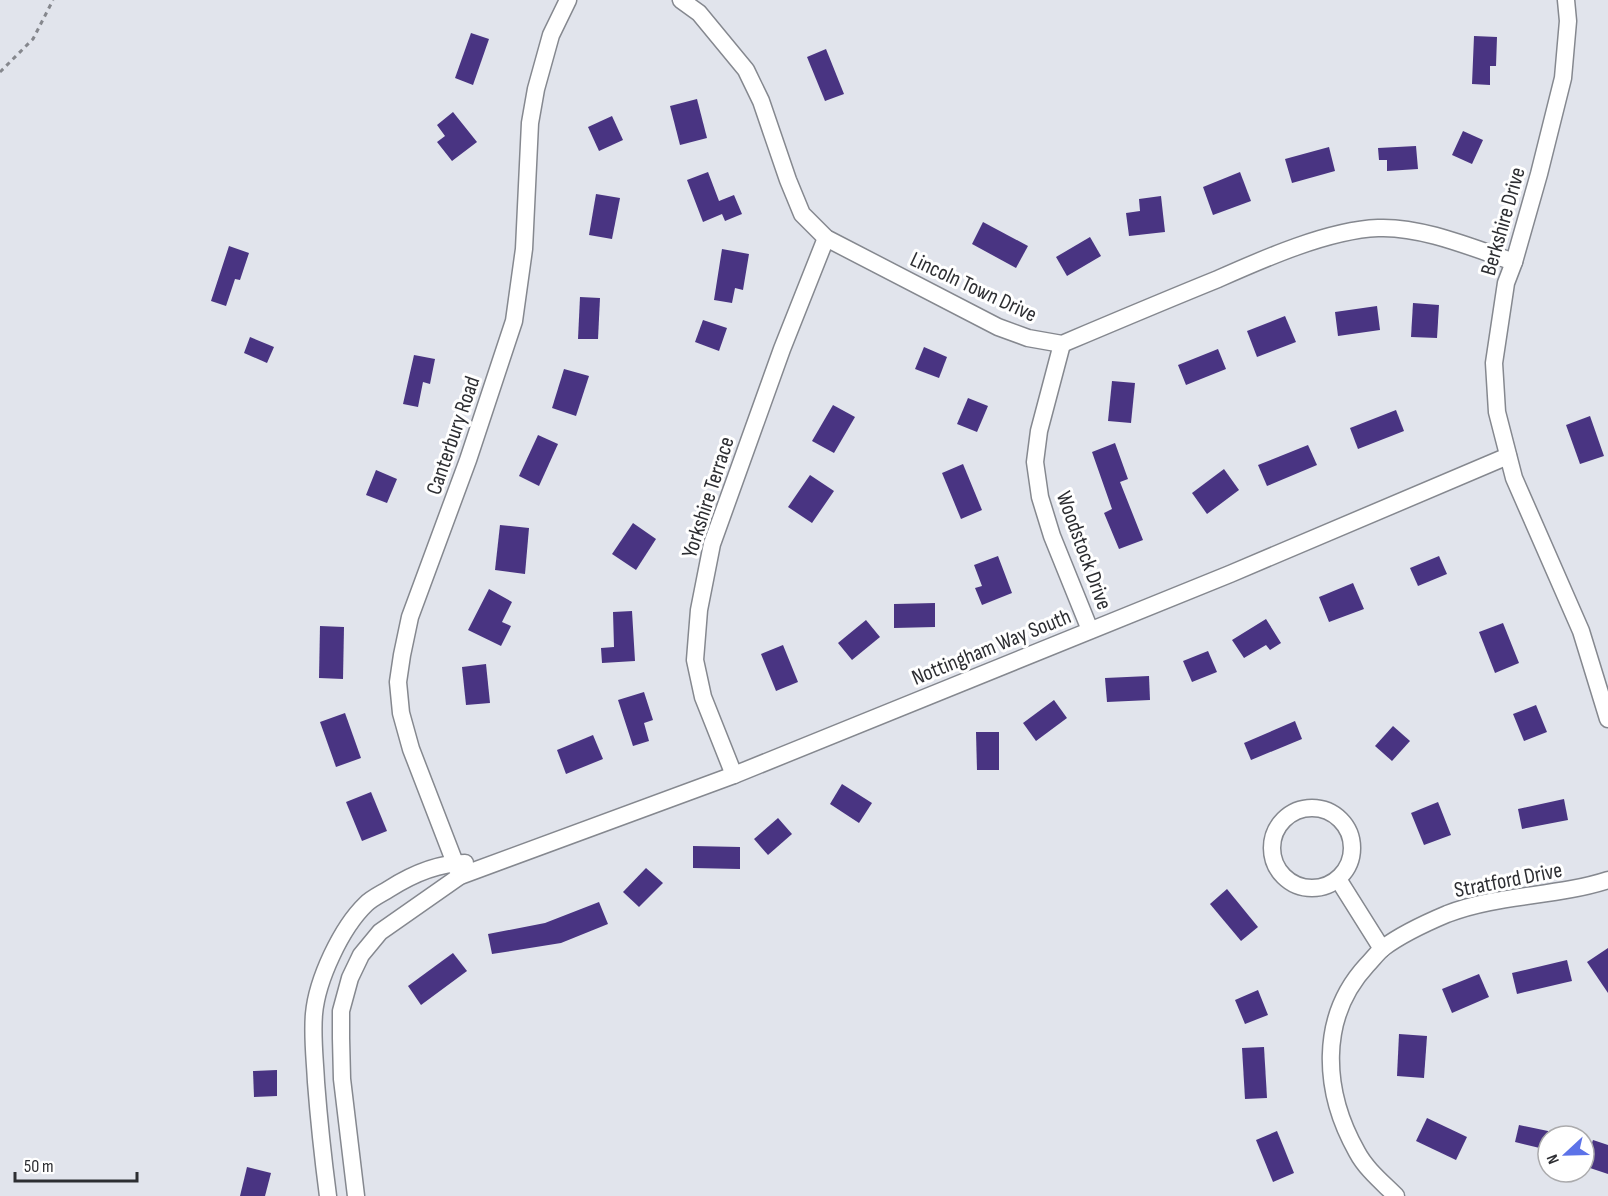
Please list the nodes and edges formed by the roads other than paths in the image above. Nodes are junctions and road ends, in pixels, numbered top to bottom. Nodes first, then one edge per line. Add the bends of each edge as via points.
1 (568, 0) edge
2 (681, 0) edge
3 (1566, 0) edge
4 (826, 238) junction
5 (1514, 262) junction
6 (1062, 344) junction
7 (1508, 456) junction
8 (1090, 630) junction
9 (1608, 719) edge
10 (734, 775) junction
11 (458, 869) junction
12 (1338, 879) junction
13 (1608, 880) edge
14 (1382, 949) junction
15 (328, 1196) edge
16 (356, 1196) edge
17 (1396, 1196) edge

1 - 11 street, Canterbury Road via 551,35 530,123 524,249 513,321 468,460 410,617 398,682 401,713 411,748
2 - 4 street, Lincoln Town Drive via 699,13 746,70 802,214
3 - 5 street, Berkshire Drive via 1563,78
4 - 6 street, Lincoln Town Drive via 998,327
4 - 10 street, Yorkshire Terrace via 712,544 699,610 695,660 703,697
5 - 6 street via 1413,231 1379,228 1345,232 1265,259
5 - 7 street, Berkshire Drive via 1506,283 1494,363 1497,412
6 - 8 street, Woodstock Drive via 1039,431 1035,462 1052,536
7 - 8 street, Nottingham Way South
7 - 9 street, Berkshire Drive via 1514,478 1567,594
8 - 10 street, Nottingham Way South
10 - 11 street, Nottingham Way South via 487,866
11 - 15 street, Nottingham Way South via 429,870 401,881 367,903 347,926 322,981 314,1012 314,1046
11 - 16 street, Nottingham Way South via 380,932 350,978 341,1011 342,1079
12 - 12 street via 1311,888 1293,884 1279,871 1272,844 1285,819 1312,808 1330,813 1345,826 1352,854
12 - 14 street
13 - 14 street, Stratford Drive via 1447,914
14 - 17 street, Stratford Drive via 1358,974 1346,994 1337,1015 1330,1053 1333,1092 1352,1143 1370,1170

